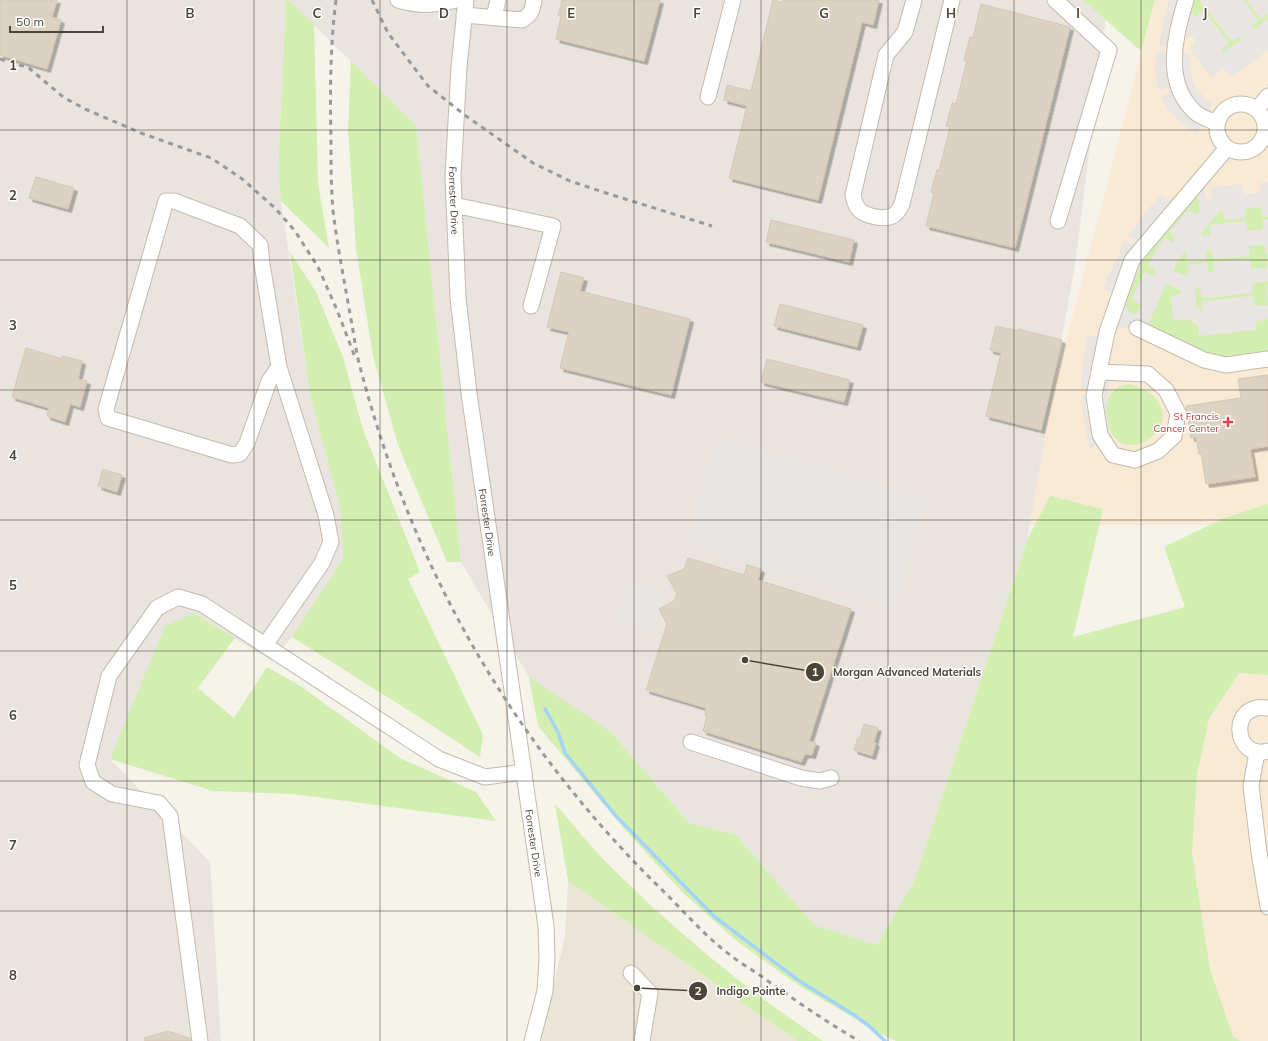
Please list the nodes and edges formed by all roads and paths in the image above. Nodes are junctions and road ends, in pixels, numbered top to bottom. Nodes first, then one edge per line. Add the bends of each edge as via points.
1 (398, 0) edge
2 (457, 0) edge
3 (498, 0) edge
4 (534, 0) edge
5 (733, 0) edge
6 (914, 0) edge
7 (952, 0) edge
8 (1055, 0) edge
9 (1186, 0) edge
10 (465, 7) edge
11 (494, 17) junction
12 (1268, 96) edge
13 (708, 97) dead end
14 (1257, 109) junction
15 (1217, 123) junction
16 (1266, 134) edge
17 (1227, 148) junction
18 (454, 205) junction
19 (1058, 220) dead end
20 (531, 306) dead end
21 (1137, 328) dead end
22 (1268, 360) edge
23 (278, 367) junction
24 (1100, 372) junction
25 (265, 645) junction
26 (1268, 708) edge
27 (691, 742) dead end
28 (1262, 751) edge
29 (524, 772) junction
30 (831, 778) dead end
31 (1268, 907) edge
32 (631, 973) dead end
33 (200, 1041) edge
34 (532, 1041) edge
35 (642, 1041) edge

1 - 2 street via 430,5
3 - 11 street
4 - 11 street via 532,10 522,20
5 - 13 street
6 - 7 street via 905,32 886,55 853,195 860,211 885,218 898,212 902,204
8 - 19 street via 1108,50
9 - 15 street via 1174,53 1176,79 1183,96 1195,113
10 - 11 street
10 - 18 street, Forrester Drive via 456,109
12 - 14 street
14 - 15 street via 1246,104 1233,105 1223,112
14 - 16 street via 1263,117
15 - 17 street via 1219,138
16 - 17 street via 1257,146 1250,150 1243,152
17 - 24 street via 1132,260 1107,332
18 - 20 street via 553,226
18 - 29 street, Forrester Drive via 458,298 468,393
21 - 22 street via 1204,360 1226,365
23 - 23 street via 260,245 240,226 174,201 166,201 106,409 108,418 232,455 240,454 247,444 269,381
23 - 25 street via 326,515 331,542 322,563
24 - 24 street via 1094,396 1100,435 1113,456 1135,460 1158,452 1174,436 1178,413 1166,390 1148,374
25 - 29 street via 439,759 485,777
25 - 33 street via 202,604 178,597 157,608 109,676 87,766 93,782 112,794 159,804 170,816
26 - 28 street via 1251,710 1240,722 1241,740 1245,745
27 - 30 street via 801,778 820,781
28 - 31 street via 1251,786
29 - 34 street, Forrester Drive via 542,892 547,947 545,990
32 - 35 street via 650,993

